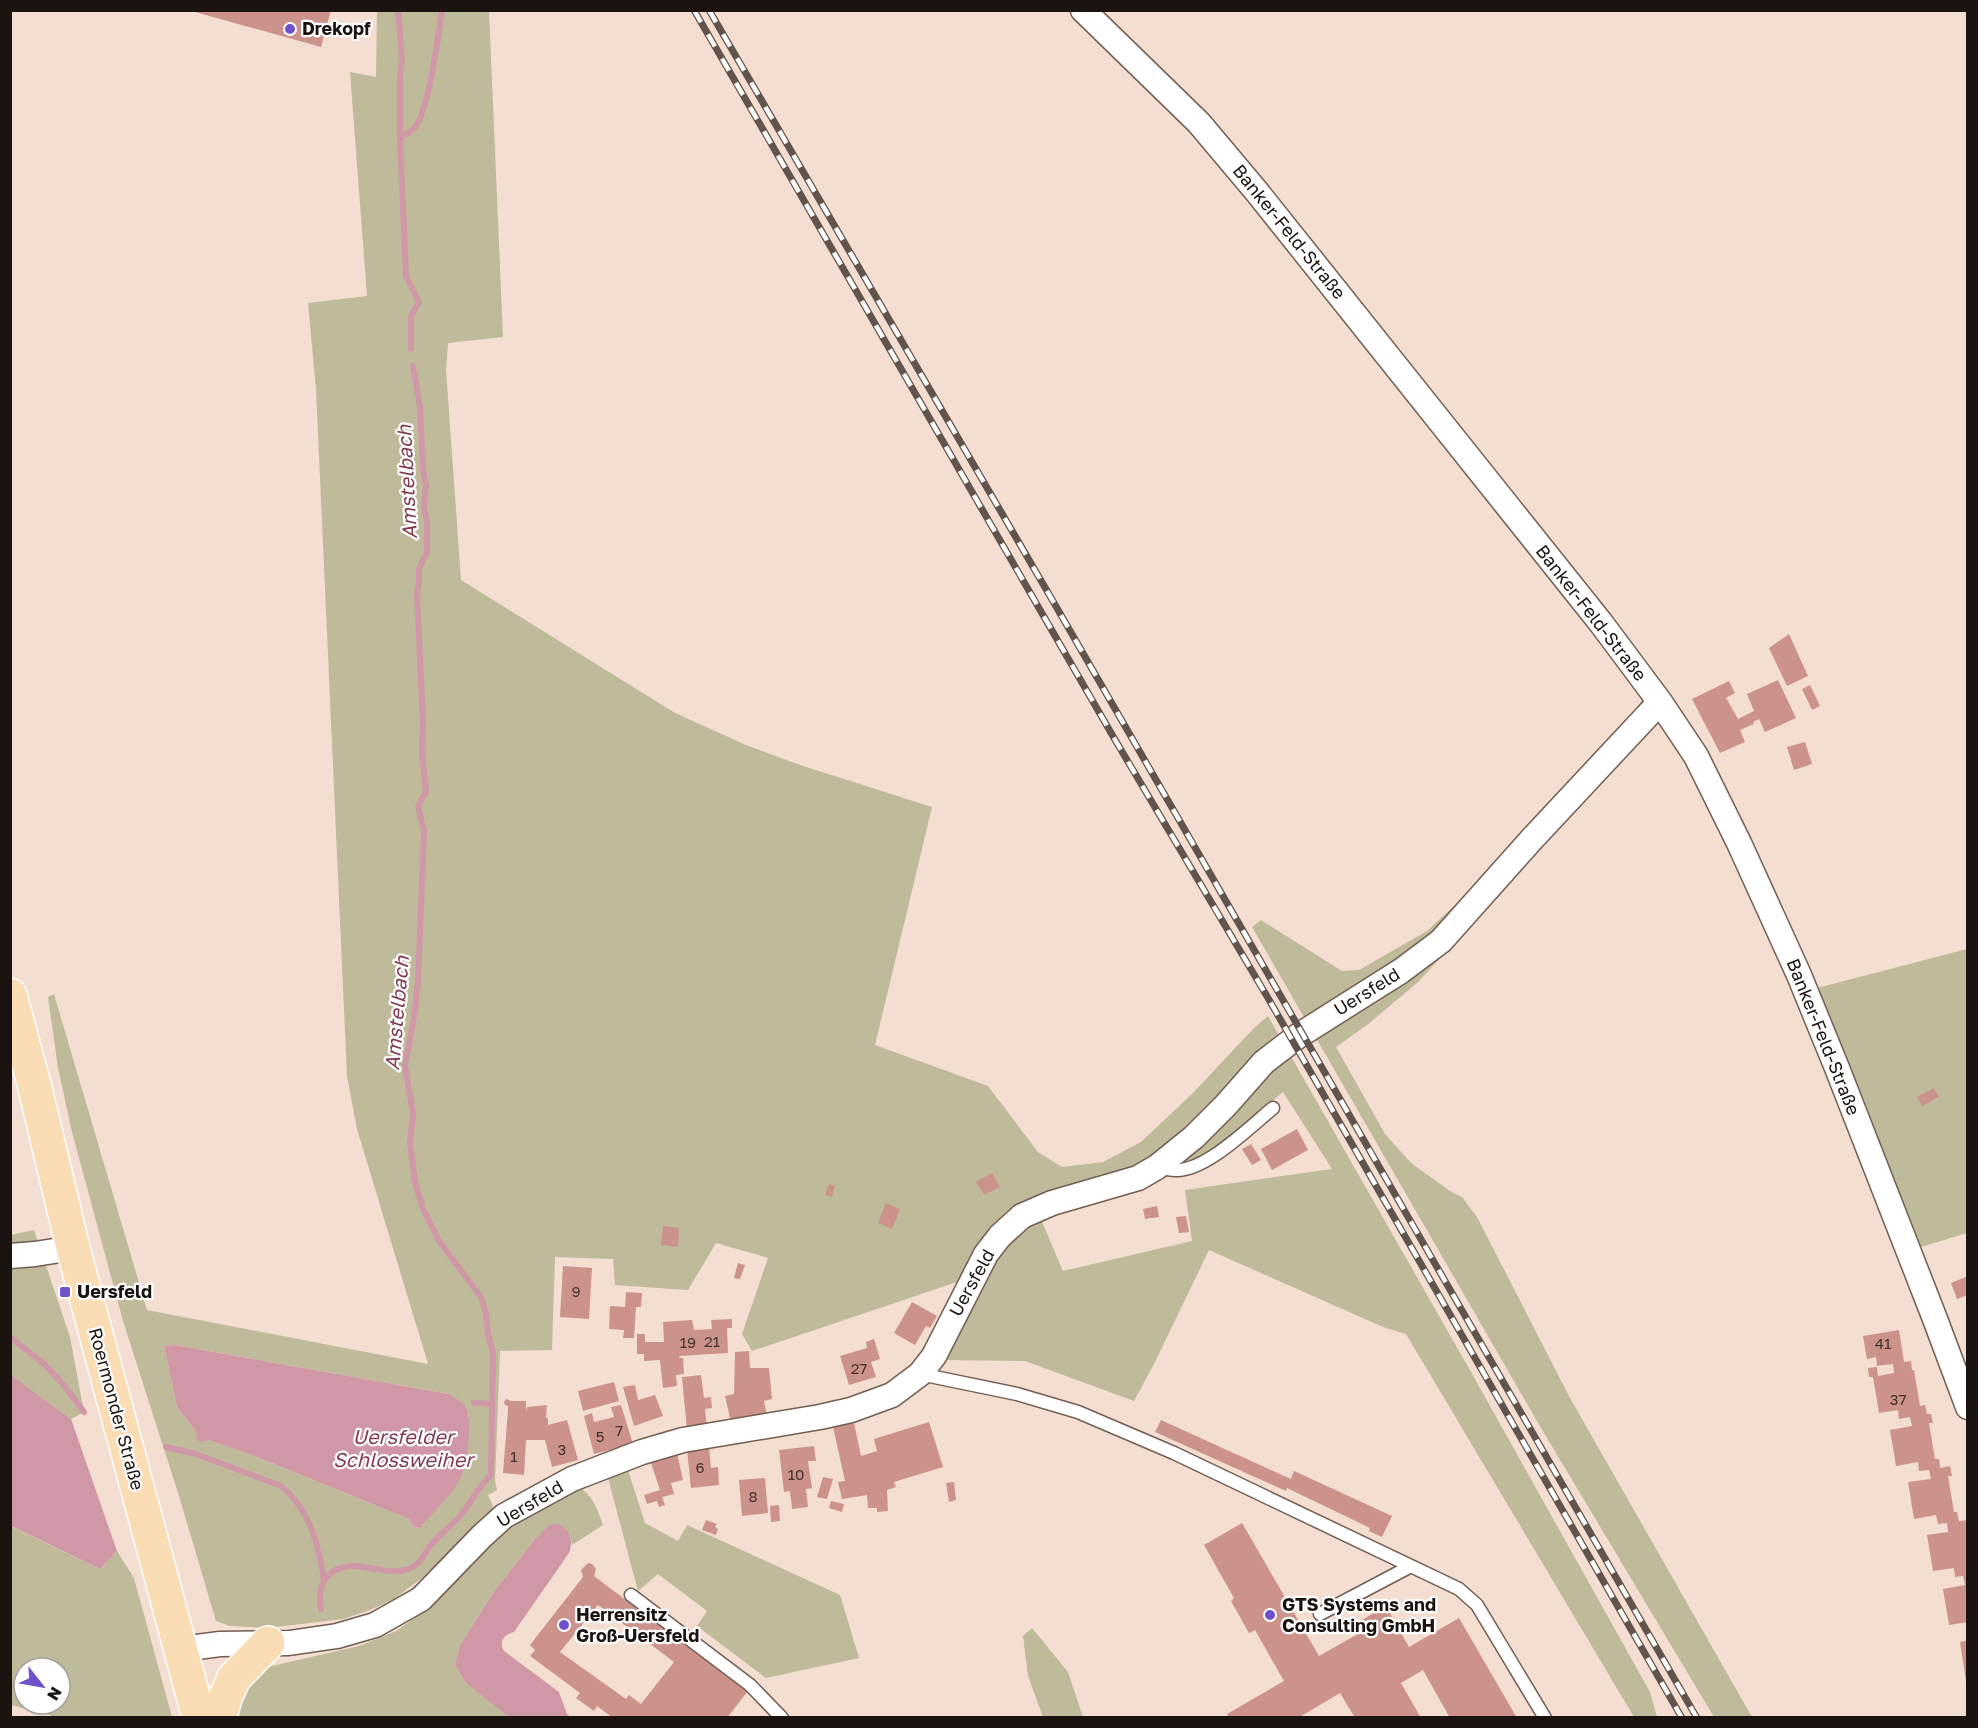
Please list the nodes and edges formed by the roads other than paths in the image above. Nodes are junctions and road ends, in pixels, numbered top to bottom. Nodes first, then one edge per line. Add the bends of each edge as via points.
1 (1083, 10) edge
2 (1660, 702) junction
3 (10, 995) edge
4 (1273, 1108) dead end
5 (1157, 1167) junction
6 (73, 1248) junction
7 (10, 1256) edge
8 (920, 1374) junction
9 (1968, 1407) edge
10 (1411, 1566) junction
11 (631, 1595) dead end
12 (1320, 1614) dead end
13 (268, 1643) junction
14 (181, 1649) junction
15 (199, 1718) edge
16 (220, 1718) edge
17 (782, 1718) edge
18 (1545, 1718) edge

1 - 2 street, Banker-Feld-Straße via 1199,123 1257,192
2 - 5 street, Uersfeld via 1441,941 1264,1062 1194,1137
2 - 9 street, Banker-Feld-Straße via 1696,756 1794,965
3 - 6 main road, Roermonder Straße
4 - 5 lane via 1216,1155 1197,1165 1178,1171
5 - 8 street, Uersfeld via 1138,1178 1022,1216 986,1254 934,1356
6 - 7 street
6 - 14 main road, Roermonder Straße
8 - 10 lane via 1017,1394 1078,1412 1174,1453
8 - 13 street, Uersfeld via 892,1395 851,1410 684,1440 596,1469 504,1516 421,1599 375,1625 337,1636
10 - 12 lane
10 - 18 lane via 1459,1589 1477,1605
11 - 17 lane via 750,1685
13 - 14 street, Uersfeld
13 - 16 main road via 234,1677
14 - 15 main road, Roermonder Straße

